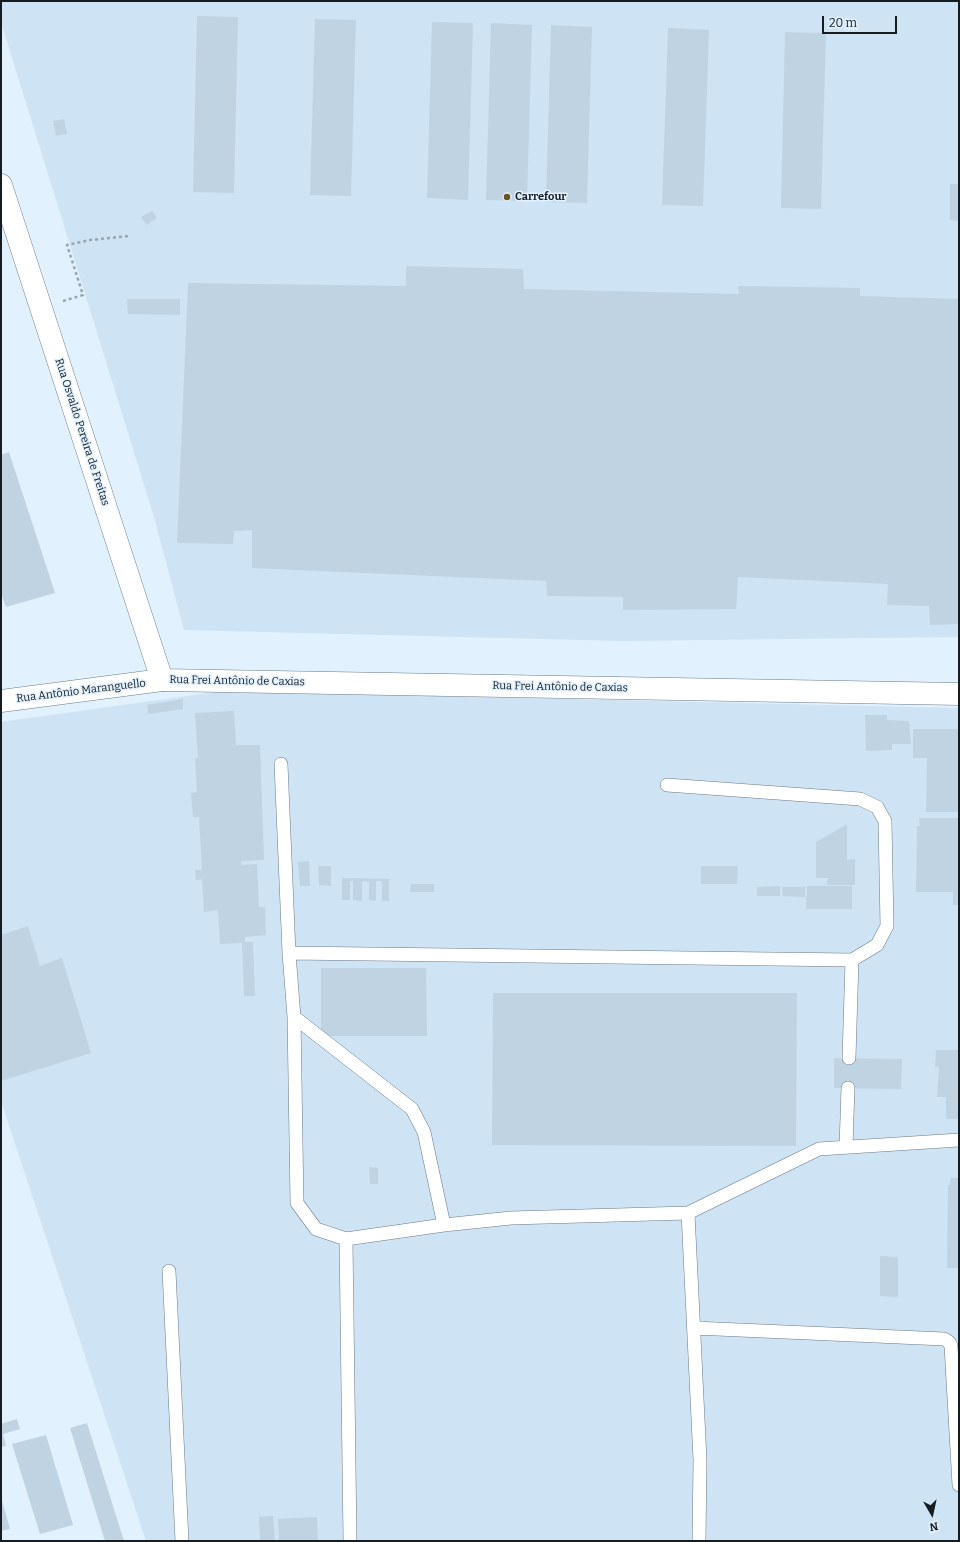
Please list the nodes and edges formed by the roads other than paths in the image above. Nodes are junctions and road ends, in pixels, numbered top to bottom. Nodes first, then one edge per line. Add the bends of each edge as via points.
1 (1, 184) edge
2 (162, 680) junction
3 (959, 694) edge
4 (1, 701) edge
5 (281, 764) dead end
6 (667, 785) dead end
7 (289, 953) junction
8 (852, 960) junction
9 (294, 1017) junction
10 (849, 1058) dead end
11 (848, 1088) dead end
12 (959, 1140) edge
13 (846, 1147) junction
14 (688, 1213) junction
15 (444, 1225) junction
16 (346, 1238) junction
17 (169, 1271) dead end
18 (694, 1328) junction
19 (959, 1485) edge
20 (182, 1541) edge
21 (350, 1541) edge
22 (699, 1541) edge

1 - 2 street, Rua Osvaldo Pereira de Freitas
2 - 3 street, Rua Frei Antônio de Caxias
2 - 4 street, Rua Antônio Maranguello
5 - 7 lane
6 - 8 lane via 860,799 877,807 885,821 887,926 877,945
7 - 8 lane
7 - 9 lane
8 - 10 lane
9 - 15 lane via 412,1108 424,1132
9 - 16 lane via 297,1203 316,1229
11 - 13 lane
12 - 13 lane
13 - 14 lane via 819,1149
14 - 15 lane via 511,1218
14 - 18 lane
15 - 16 lane
16 - 21 lane
17 - 20 lane
18 - 19 lane via 944,1339 951,1346
18 - 22 lane via 700,1460

